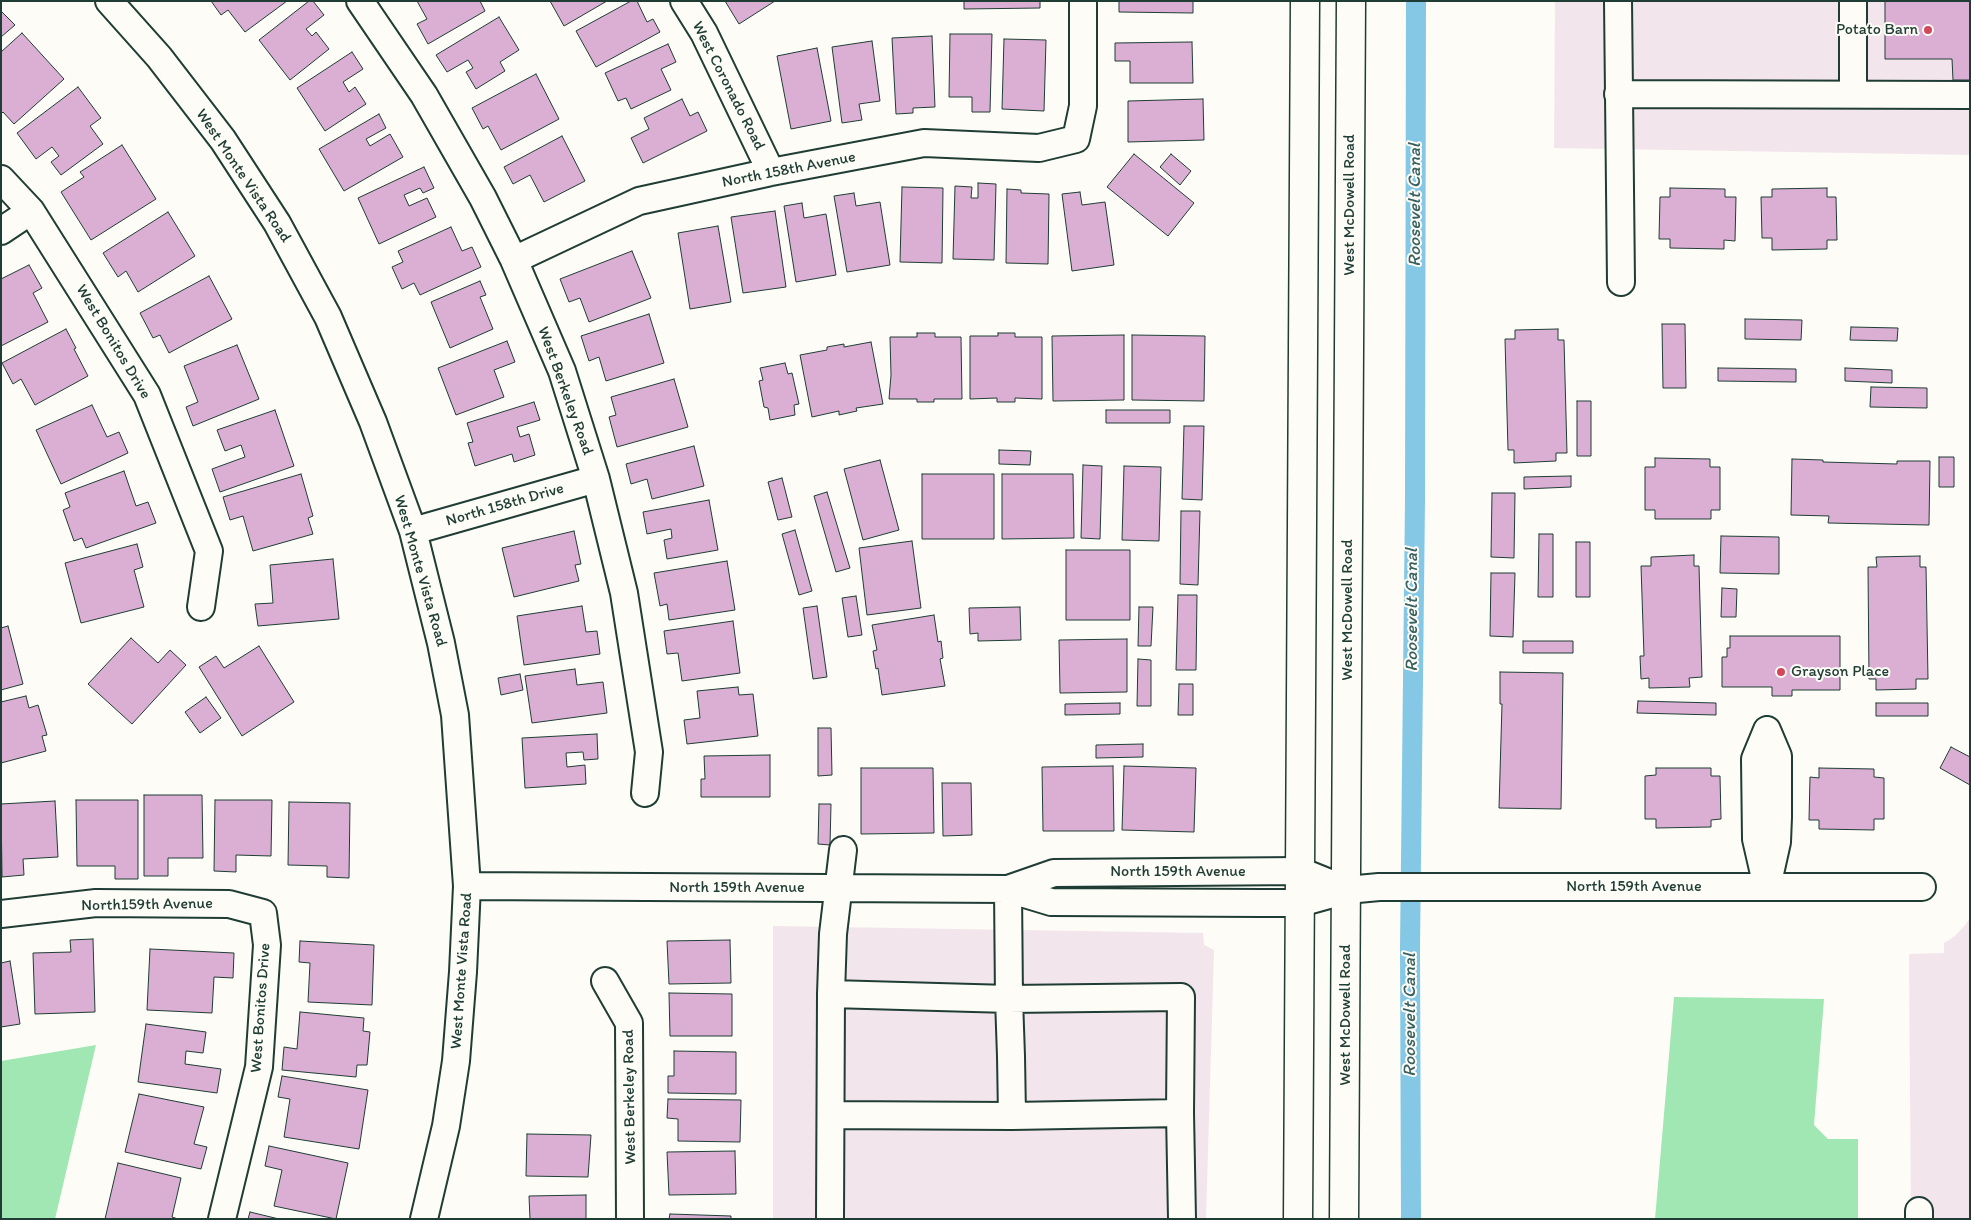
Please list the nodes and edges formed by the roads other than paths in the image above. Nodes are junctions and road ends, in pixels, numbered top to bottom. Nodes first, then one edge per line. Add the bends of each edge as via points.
1 (109, 1) edge
2 (360, 1) edge
3 (684, 1) edge
4 (1083, 1) edge
5 (1305, 1) edge
6 (1351, 1) edge
7 (1618, 1) edge
8 (1853, 1) edge
9 (1618, 94) junction
10 (1853, 94) junction
11 (1970, 95) edge
12 (771, 172) junction
13 (1, 180) edge
14 (31, 211) junction
15 (1, 231) edge
16 (514, 260) junction
17 (1621, 282) dead end
18 (596, 479) junction
19 (413, 532) junction
20 (200, 607) dead end
21 (645, 793) dead end
22 (843, 850) dead end
23 (1300, 872) junction
24 (467, 886) junction
25 (1922, 887) dead end
26 (838, 888) junction
27 (1008, 889) junction
28 (1347, 890) junction
29 (1300, 903) junction
30 (263, 913) joint
31 (1, 914) edge
32 (605, 981) dead end
33 (831, 994) junction
34 (1009, 999) junction
35 (1180, 1113) junction
36 (831, 1115) junction
37 (1012, 1116) junction
38 (222, 1219) edge
39 (424, 1219) edge
40 (630, 1219) edge
41 (830, 1219) edge
42 (1182, 1219) edge
43 (1298, 1219) edge
44 (1344, 1219) edge

1 - 19 street, West Monte Vista Road via 159,56 223,140 277,223 328,317 373,422
2 - 16 street, West Berkeley Road via 424,95
3 - 12 street, West Coronado Road via 704,33
4 - 12 street, North 158th Avenue via 1082,106 1076,140 1039,148 924,144
5 - 23 main road
6 - 28 main road, West McDowell Road
7 - 9 street
8 - 10 street
9 - 10 street
9 - 17 street
10 - 11 street
12 - 16 street, North 158th Avenue via 639,201
13 - 14 street, West Bonitos Drive
14 - 15 street
14 - 20 street, West Bonitos Drive via 147,396 209,550
16 - 18 street, West Berkeley Road via 562,371
18 - 19 street, North 158th Drive
18 - 21 street, West Berkeley Road via 624,594 649,752
19 - 24 street, West Monte Vista Road via 455,715
22 - 26 street
23 - 27 street, North 159th Avenue via 1054,873
23 - 28 street, North 159th Avenue
23 - 29 main road
24 - 26 street, North 159th Avenue
24 - 39 street, West Monte Vista Road via 456,1061 446,1126
25 - 28 street, North 159th Avenue via 1390,887
26 - 27 street, North 159th Avenue
26 - 33 street
27 - 29 street, North 159th Avenue via 1051,902
27 - 34 street
28 - 29 street, North 159th Avenue
28 - 44 main road, West McDowell Road
29 - 43 main road
30 - 31 street, North159th Avenue via 229,904 96,903
30 - 38 street, West Bonitos Drive via 267,945 259,1067
32 - 40 street, West Berkeley Road via 629,1022
33 - 34 street
33 - 36 street
34 - 35 street via 1182,997
34 - 37 street
35 - 37 street
35 - 42 street
36 - 37 street
36 - 41 street

